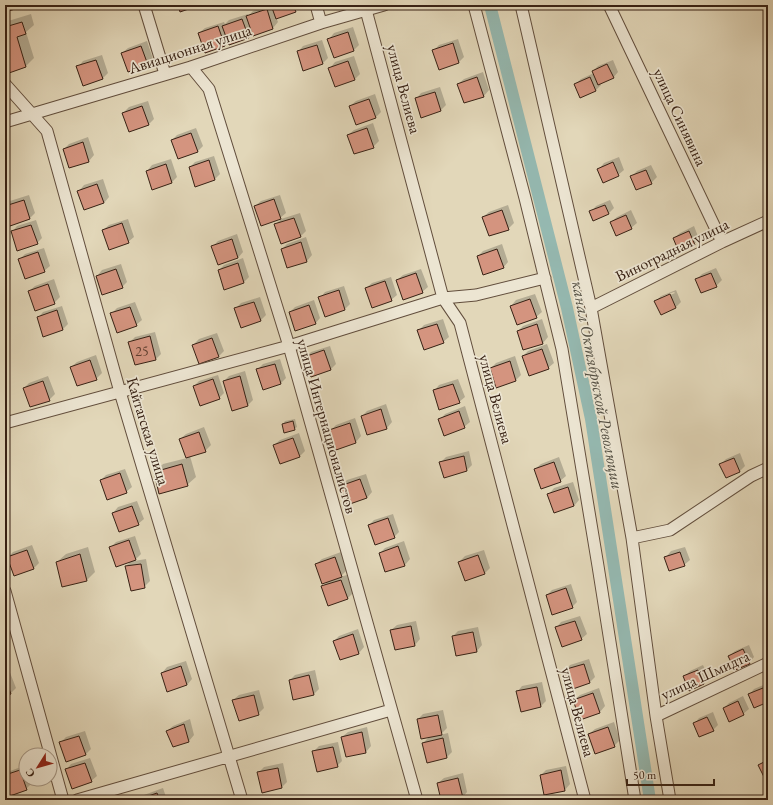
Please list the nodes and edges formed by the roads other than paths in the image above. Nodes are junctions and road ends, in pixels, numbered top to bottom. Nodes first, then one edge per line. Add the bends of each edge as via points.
1 (144, 5) edge
2 (316, 5) edge
3 (384, 5) edge
4 (474, 5) edge
5 (521, 5) edge
6 (609, 5) edge
7 (366, 10) junction
8 (321, 23) junction
9 (191, 67) junction
10 (165, 74) junction
11 (5, 84) edge
12 (32, 114) junction
13 (5, 122) edge
14 (768, 221) edge
15 (722, 242) junction
16 (545, 278) junction
17 (443, 298) junction
18 (591, 308) junction
19 (289, 346) junction
20 (120, 392) junction
21 (5, 423) edge
22 (768, 468) edge
23 (632, 538) junction
24 (5, 591) edge
25 (768, 663) edge
26 (391, 710) junction
27 (656, 716) junction
28 (229, 756) junction
29 (63, 800) edge
30 (77, 800) edge
31 (242, 800) edge
32 (417, 800) edge
33 (585, 800) edge
34 (635, 800) edge
35 (670, 800) edge

1 - 10 street
2 - 8 street
3 - 7 street, Авиационная улица
4 - 16 street
5 - 18 street
6 - 15 street, улица Синявина
7 - 8 street, Авиационная улица
7 - 17 street, улица Велиева
8 - 9 street, Авиационная улица
9 - 10 street, Авиационная улица
9 - 19 street, улица Интернационалистов via 209,89
10 - 12 street, Авиационная улица
11 - 12 street, Кайтагская улица
12 - 13 street, Авиационная улица
12 - 20 street, Кайтагская улица via 47,131
14 - 15 street, Виноградная улица
15 - 18 street, Виноградная улица
16 - 17 street via 476,295
16 - 34 street via 562,349
17 - 19 street
17 - 33 street, улица Велиева via 460,324
18 - 23 street
19 - 20 street
19 - 26 street, улица Интернационалистов
20 - 21 street
20 - 28 street, Кайтагская улица
22 - 23 street via 751,476 670,530
23 - 27 street
24 - 29 street
25 - 27 street, улица Шмидта
26 - 28 street
26 - 32 street, улица Интернационалистов
27 - 35 street
28 - 30 street
28 - 31 street, Кайтагская улица

